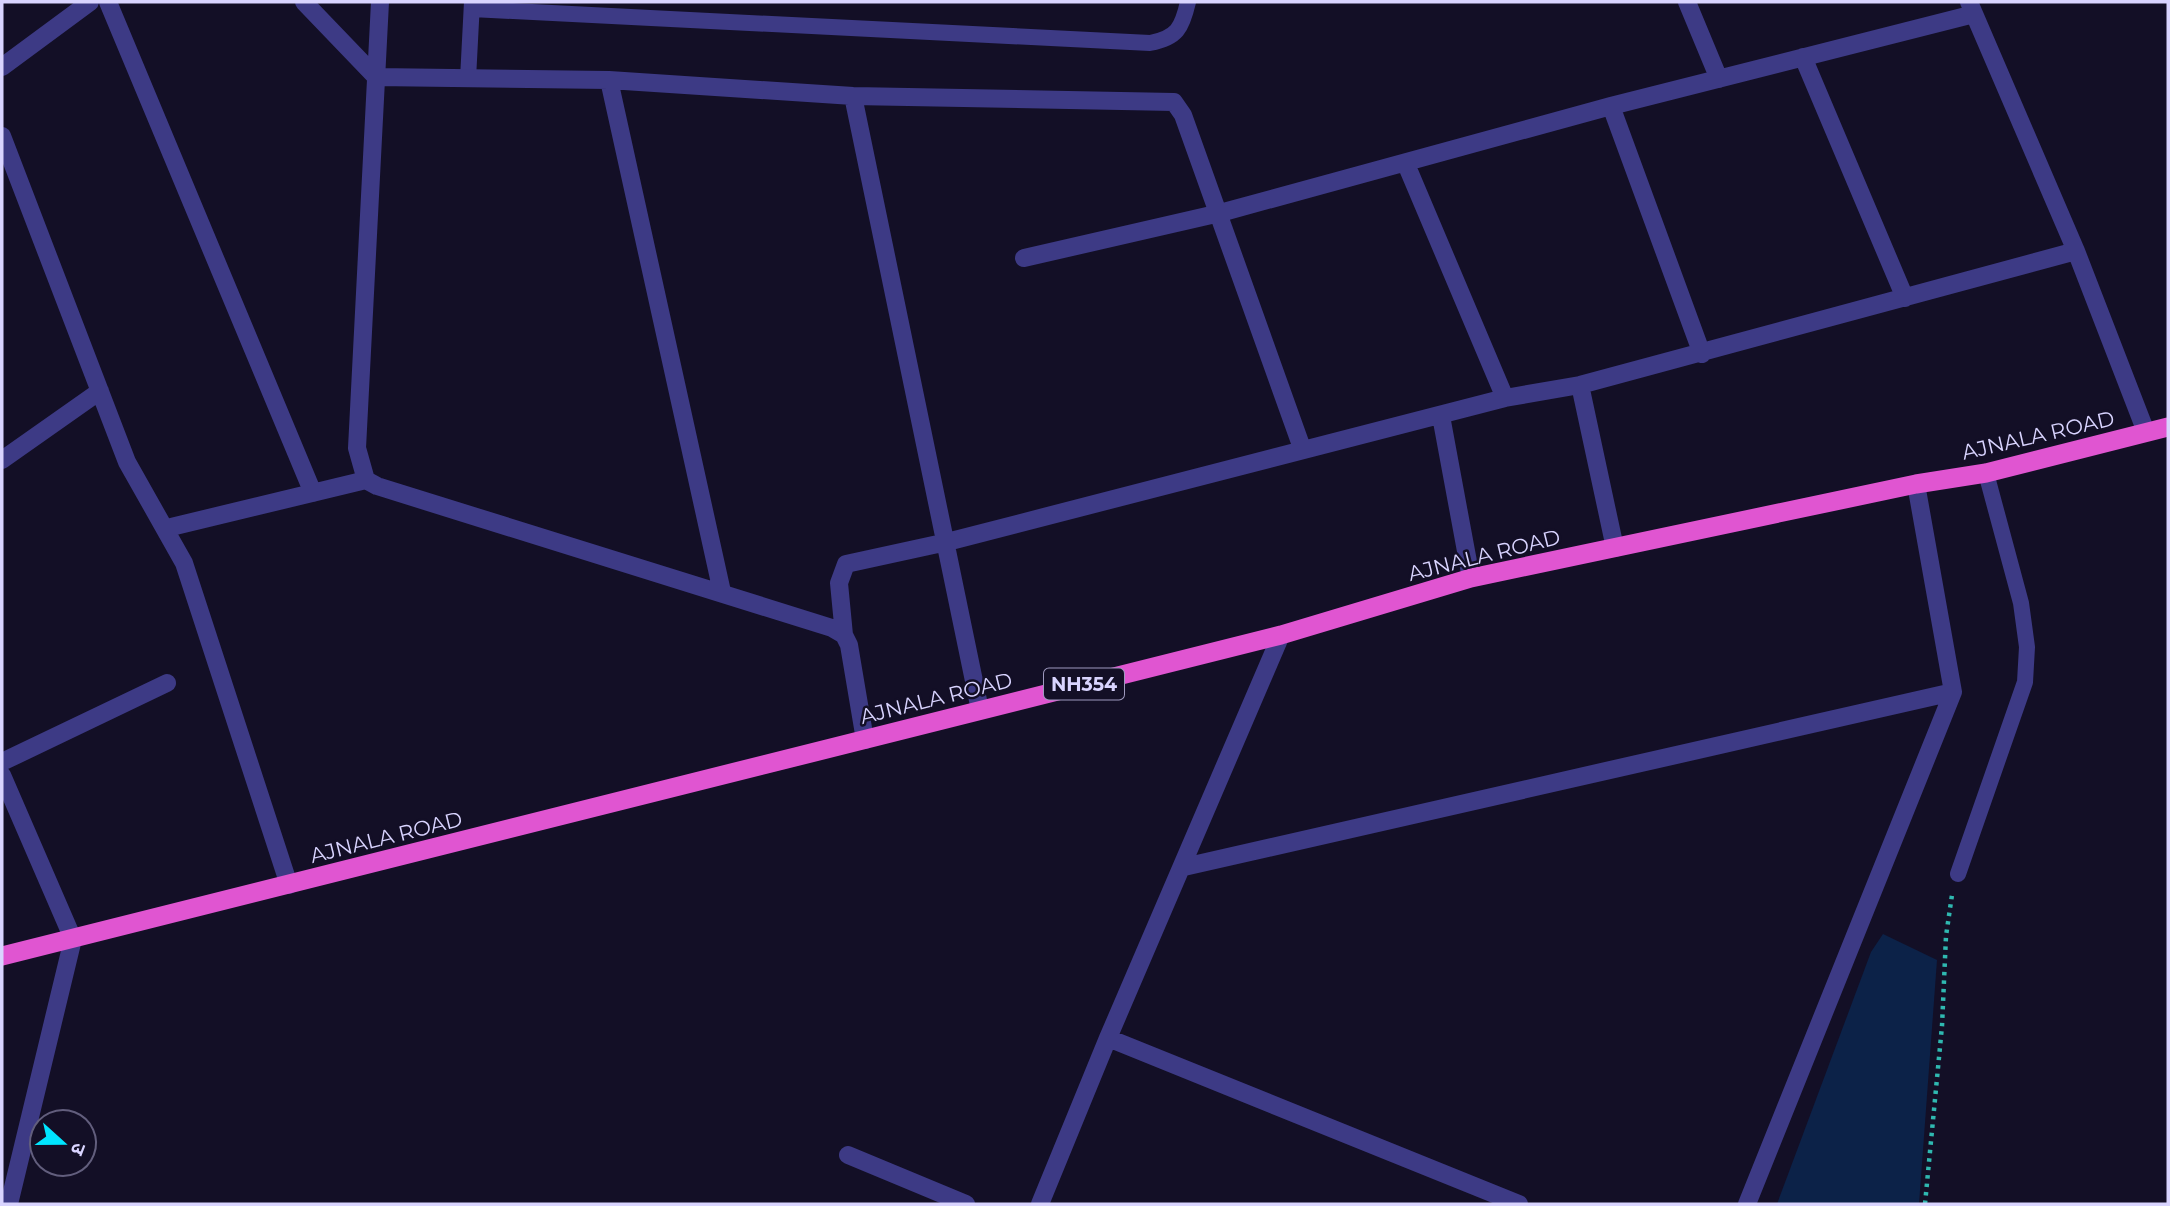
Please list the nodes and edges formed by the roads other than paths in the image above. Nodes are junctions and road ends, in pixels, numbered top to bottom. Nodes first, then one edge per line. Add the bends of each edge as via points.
1 (90, 2) edge
2 (108, 2) edge
3 (304, 2) edge
4 (380, 2) edge
5 (1188, 2) edge
6 (1687, 2) edge
7 (472, 5) edge
8 (1972, 8) edge
9 (1803, 57) junction
10 (2, 67) edge
11 (376, 77) junction
12 (468, 79) junction
13 (1719, 79) junction
14 (609, 80) junction
15 (853, 96) junction
16 (1611, 107) junction
17 (2, 136) edge
18 (1406, 164) junction
19 (1220, 213) junction
20 (2076, 251) junction
21 (1024, 258) dead end
22 (1905, 298) junction
23 (1702, 354) junction
24 (1580, 385) junction
25 (100, 391) junction
26 (1505, 398) junction
27 (1441, 416) junction
28 (2168, 427) edge
29 (2146, 432) junction
30 (1302, 448) junction
31 (2, 460) edge
32 (1986, 473) junction
33 (366, 480) junction
34 (1916, 484) junction
35 (313, 493) junction
36 (167, 528) junction
37 (947, 542) junction
38 (1615, 548) junction
39 (1471, 578) junction
40 (722, 592) junction
41 (844, 635) junction
42 (1281, 635) junction
43 (167, 683) dead end
44 (1953, 692) junction
45 (980, 710) junction
46 (866, 740) junction
47 (2, 762) edge
48 (2, 775) edge
49 (1184, 867) junction
50 (1958, 874) road end
51 (289, 885) junction
52 (73, 939) junction
53 (2, 956) edge
54 (1108, 1038) junction
55 (848, 1155) dead end
56 (9, 1204) edge
57 (966, 1204) edge
58 (1040, 1204) edge
59 (1519, 1204) edge
60 (1747, 1204) edge

1 - 10 street
2 - 35 street
3 - 11 street
4 - 11 street
5 - 7 lane via 1182,26 1170,39 1150,43
6 - 13 street
7 - 12 lane
8 - 9 street
8 - 20 street
9 - 13 street
9 - 22 street
11 - 12 street
11 - 33 street via 357,448
12 - 14 street
13 - 16 street
14 - 15 street
14 - 40 street
15 - 19 street via 1174,102
15 - 37 street
16 - 18 street
16 - 23 street
17 - 25 street
18 - 19 street
18 - 26 street
19 - 21 street
19 - 30 street
20 - 22 street
20 - 29 street
22 - 23 street
23 - 24 street
24 - 26 street
24 - 38 street
25 - 31 street
25 - 36 street via 139,485
26 - 27 street
27 - 30 street
27 - 39 street
28 - 29 highway, AJNALA ROAD / NH354
29 - 32 highway, AJNALA ROAD / NH354
30 - 37 street
32 - 34 highway, AJNALA ROAD / NH354
32 - 50 lane via 2021,603 2025,682
33 - 35 street
33 - 40 street
34 - 38 highway, AJNALA ROAD / NH354
34 - 44 street
35 - 36 street
36 - 51 street via 184,563
37 - 41 street via 846,564 838,583
37 - 45 street
38 - 39 highway, AJNALA ROAD / NH354
39 - 42 highway, AJNALA ROAD / NH354
40 - 41 street
41 - 46 street
42 - 45 highway, AJNALA ROAD / NH354
42 - 49 street
43 - 47 street
44 - 49 street
44 - 60 street
45 - 46 highway, AJNALA ROAD / NH354
46 - 51 highway, AJNALA ROAD / NH354
48 - 52 street
49 - 54 street
51 - 52 highway, AJNALA ROAD / NH354
52 - 53 highway, AJNALA ROAD / NH354
52 - 56 street
54 - 58 street
54 - 59 street
55 - 57 street

